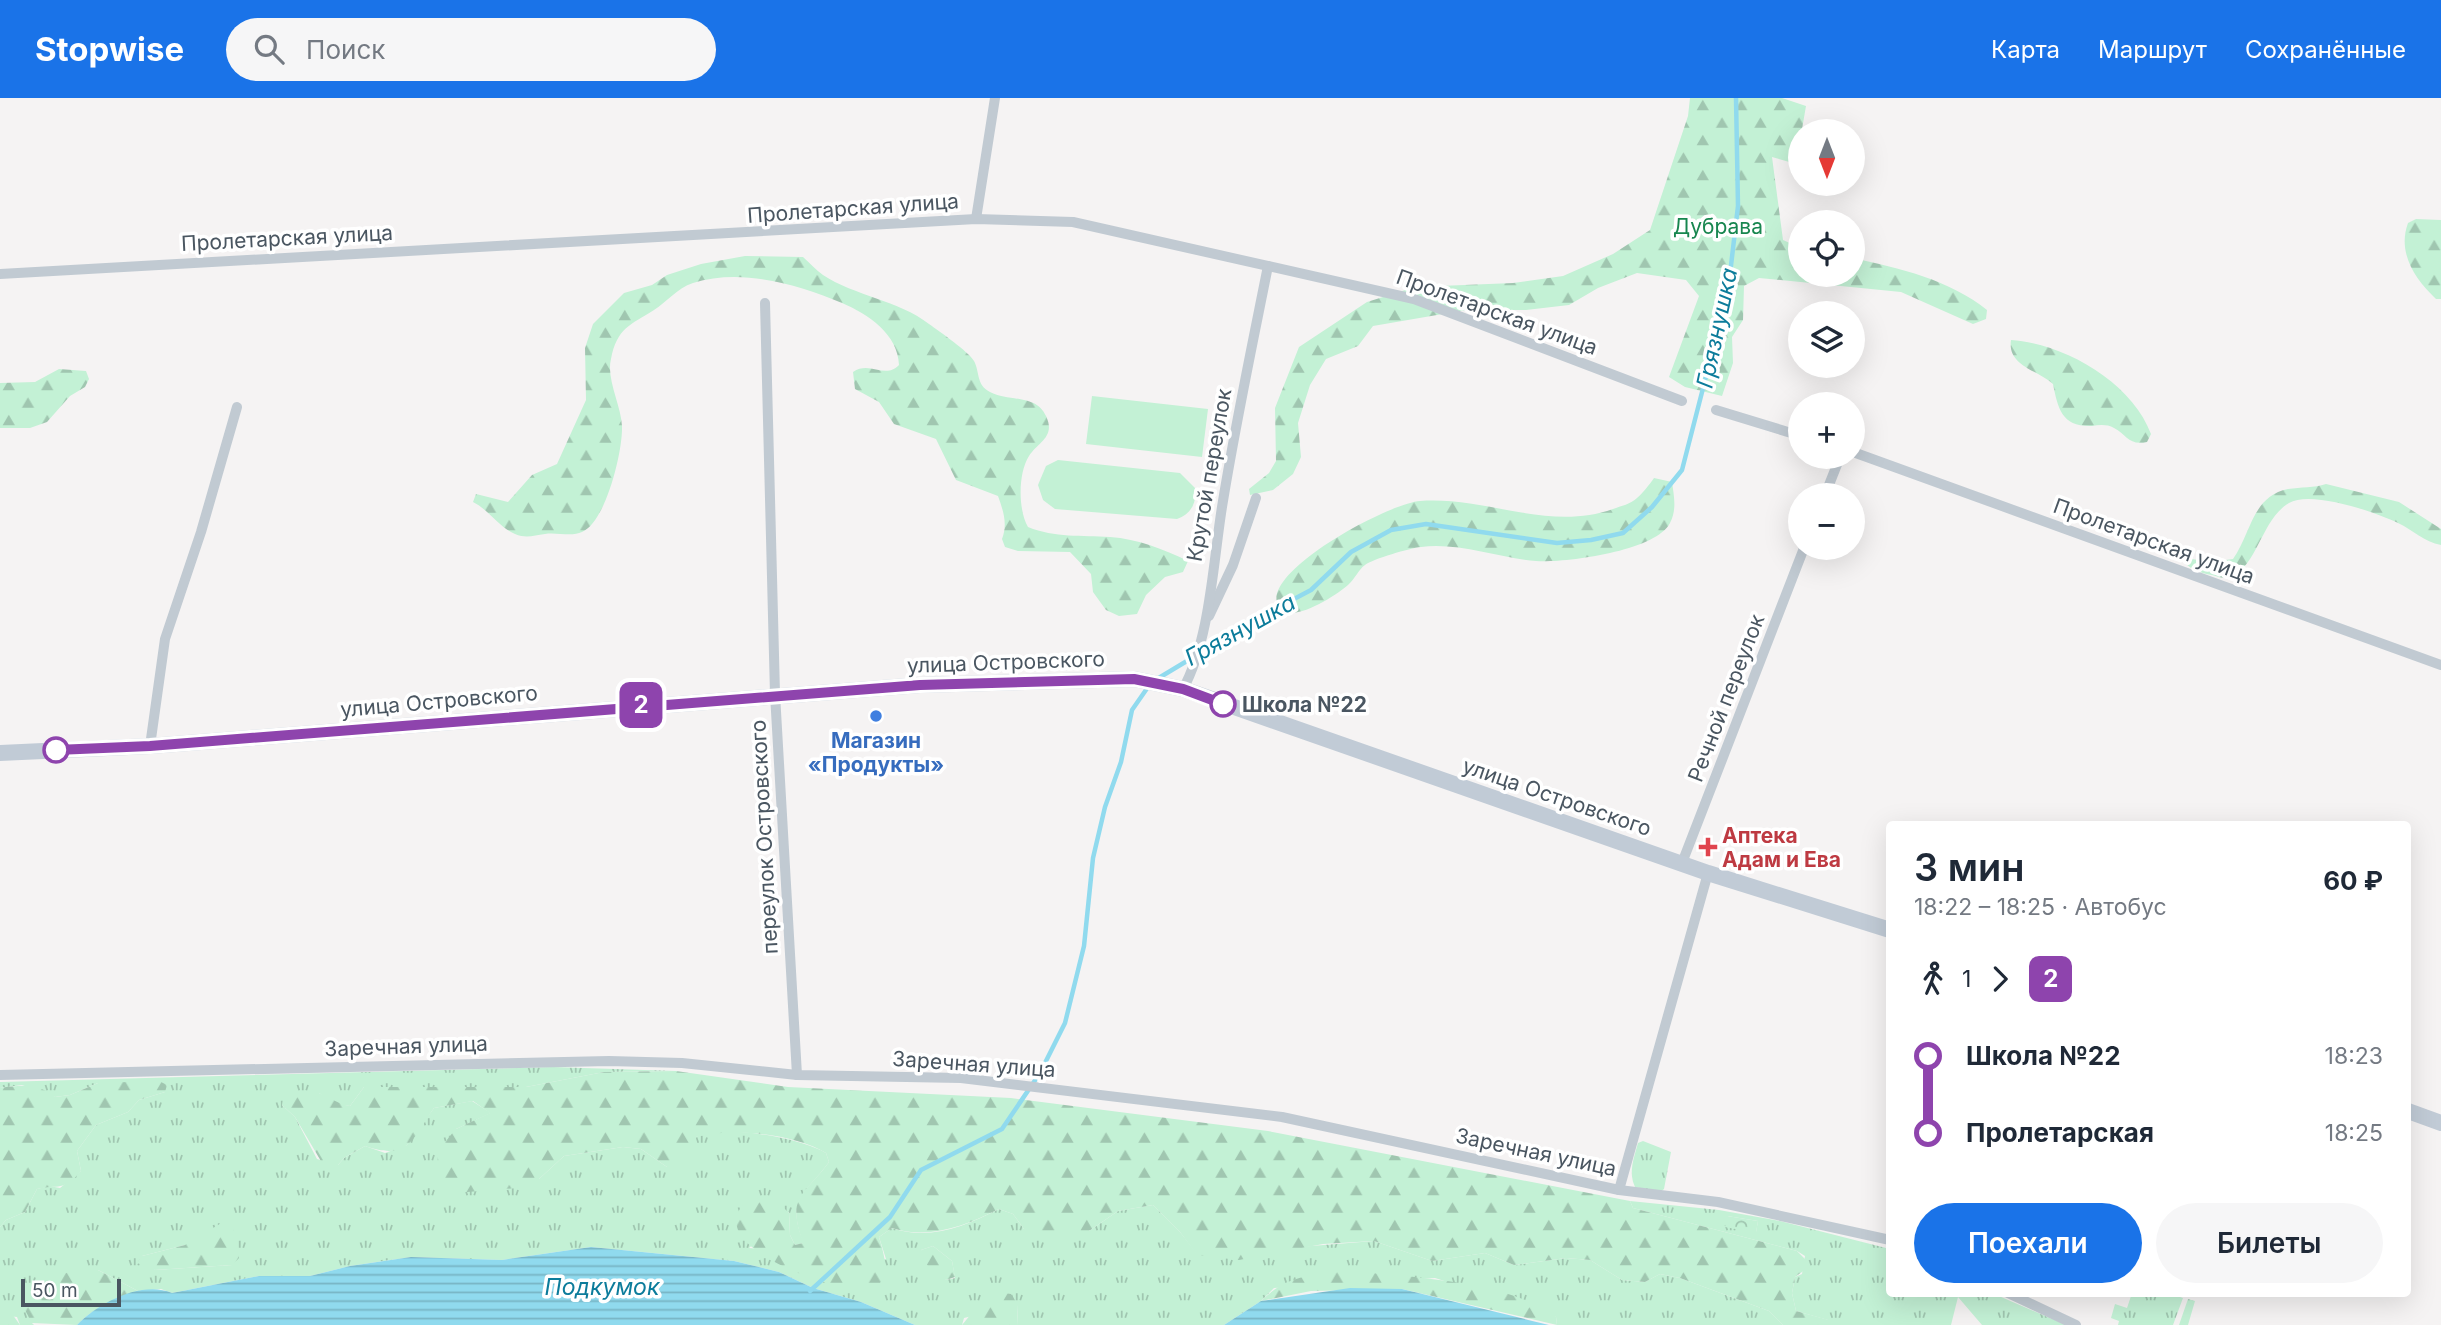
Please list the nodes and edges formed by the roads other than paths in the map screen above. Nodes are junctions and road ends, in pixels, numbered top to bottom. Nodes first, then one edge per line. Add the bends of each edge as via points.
1 (995, 98) edge
2 (976, 219) junction
3 (1268, 266) junction
4 (0, 274) edge
5 (765, 303) dead end
6 (1682, 401) dead end
7 (237, 407) dead end
8 (1716, 410) dead end
9 (1788, 432) edge
10 (1865, 456) edge
11 (1256, 498) dead end
12 (1799, 560) edge
13 (1203, 628) junction
14 (2441, 665) edge
15 (1177, 687) junction
16 (775, 694) junction
17 (150, 746) junction
18 (0, 753) edge
19 (1682, 863) junction
20 (1709, 873) junction
21 (1886, 929) edge
22 (0, 1075) edge
23 (797, 1075) junction
24 (2411, 1112) edge
25 (2441, 1123) edge
26 (1619, 1190) junction
27 (1886, 1239) edge
28 (2017, 1297) edge
29 (2077, 1325) edge

1 - 2 street
2 - 3 street, Пролетарская улица via 1073,222
2 - 4 street, Пролетарская улица
3 - 6 street, Пролетарская улица via 1414,299
3 - 13 street, Крутой переулок
5 - 16 street, переулок Островского
7 - 17 street via 165,639
8 - 9 street
10 - 14 street, Пролетарская улица
11 - 13 street via 1233,565
12 - 19 street, Речной переулок
13 - 15 street, Крутой переулок via 1193,668
15 - 16 street, улица Островского via 1134,679
15 - 19 street, улица Островского
16 - 17 street, улица Островского
16 - 23 street, переулок Островского
17 - 18 street, улица Островского
19 - 20 street, улица Островского
20 - 21 street, улица Островского
20 - 26 street
22 - 23 street, Заречная улица via 609,1061
23 - 26 street, Заречная улица via 961,1078 1282,1117
24 - 25 street
26 - 27 street, Заречная улица via 1718,1202
28 - 29 street

